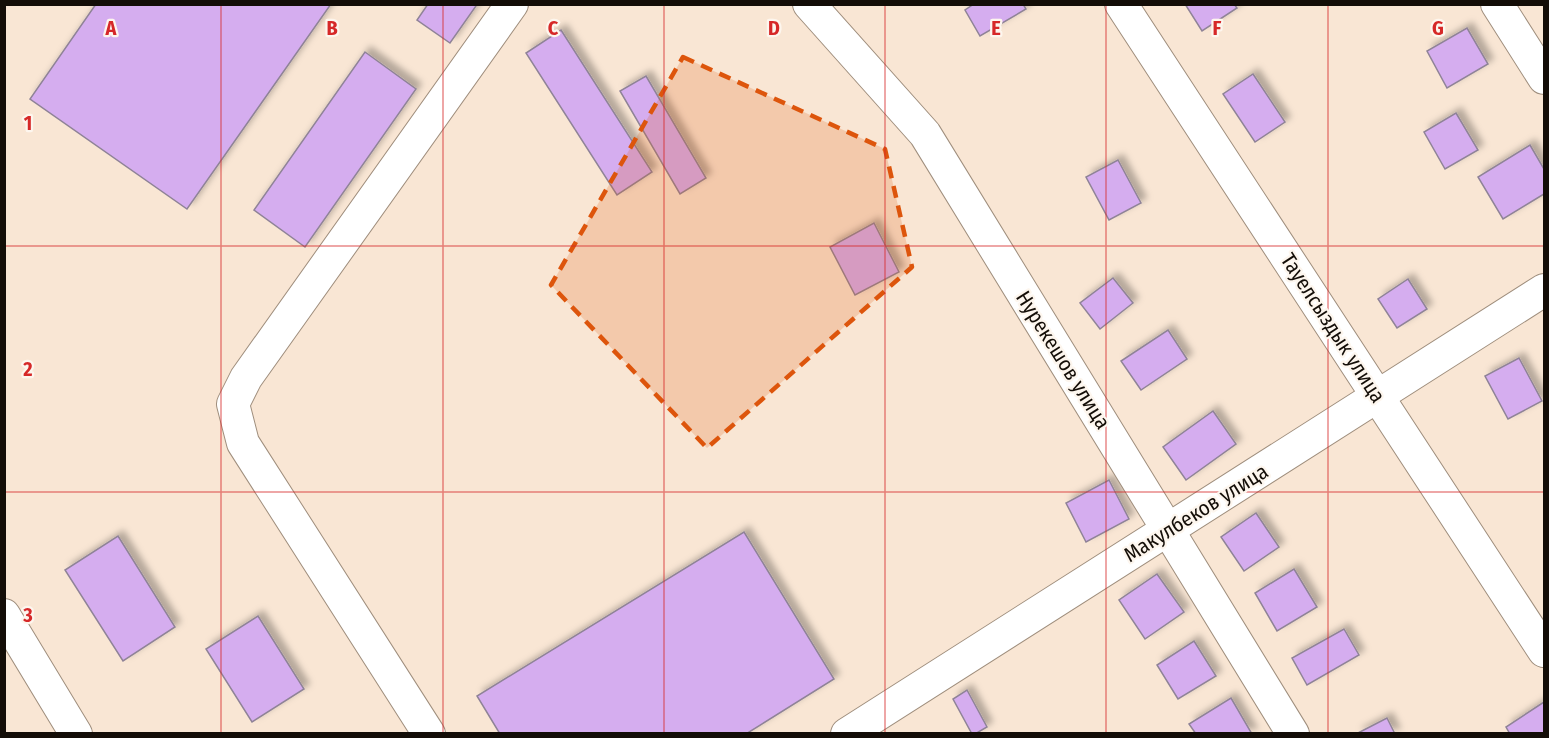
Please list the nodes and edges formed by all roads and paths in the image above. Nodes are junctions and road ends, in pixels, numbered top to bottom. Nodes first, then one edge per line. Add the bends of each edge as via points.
1 (512, 4) edge
2 (809, 4) edge
3 (1120, 4) edge
4 (1497, 4) edge
5 (1545, 78) edge
6 (1545, 290) edge
7 (1378, 396) junction
8 (1168, 531) junction
9 (4, 615) edge
10 (1545, 651) edge
11 (76, 734) edge
12 (429, 734) edge
13 (847, 734) edge
14 (1293, 734) edge

1 - 12 street via 246,378 233,404 243,443
2 - 8 street, Нурекешов улица via 925,134
3 - 7 street, Тауелсыздык улица
4 - 5 street
6 - 7 street, Макулбеков улица
7 - 8 street, Макулбеков улица
7 - 10 street, Тауелсыздык улица
8 - 13 street, Макулбеков улица
8 - 14 street, Нурекешов улица
9 - 11 street

